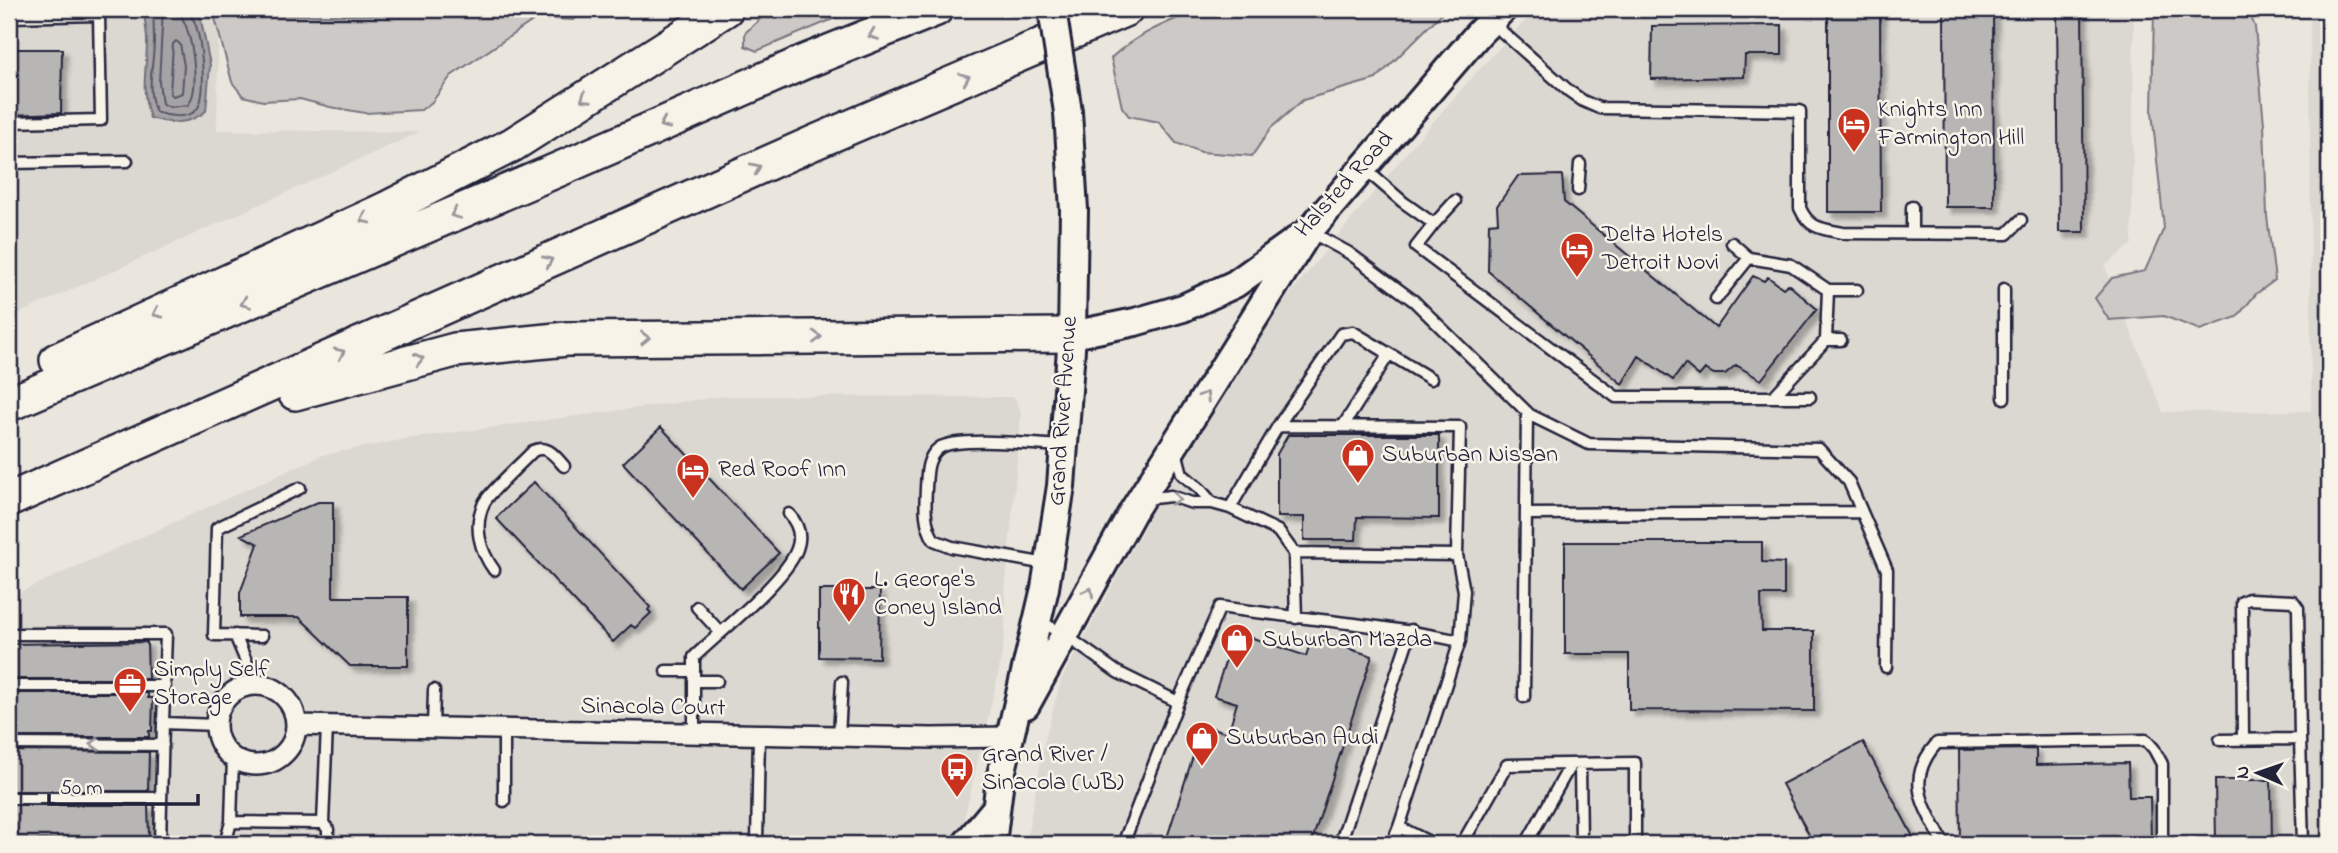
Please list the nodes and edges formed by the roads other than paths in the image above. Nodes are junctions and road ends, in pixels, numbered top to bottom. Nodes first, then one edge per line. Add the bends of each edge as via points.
1 (726, 9) edge
2 (936, 9) edge
3 (1052, 9) edge
4 (1126, 9) edge
5 (1496, 15) edge
6 (9, 17) edge
7 (9, 122) edge
8 (127, 161) dead end
9 (9, 163) edge
10 (1580, 164) dead end
11 (1363, 167) junction
12 (1578, 190) dead end
13 (1455, 201) dead end
14 (1912, 207) dead end
15 (2021, 220) dead end
16 (1434, 224) junction
17 (1309, 231) junction
18 (1912, 233) junction
19 (1732, 243) dead end
20 (1749, 258) junction
21 (2004, 289) dead end
22 (1828, 290) junction
23 (1857, 290) dead end
24 (1716, 299) dead end
25 (1072, 335) junction
26 (1826, 340) junction
27 (1841, 340) dead end
28 (1390, 354) junction
29 (1431, 379) dead end
30 (9, 383) edge
31 (1773, 397) junction
32 (1810, 397) dead end
33 (2004, 398) dead end
34 (9, 404) edge
35 (1527, 412) junction
36 (1278, 426) junction
37 (1343, 426) junction
38 (1175, 444) junction
39 (1064, 446) junction
40 (564, 466) dead end
41 (300, 488) dead end
42 (1140, 500) junction
43 (9, 502) edge
44 (1212, 503) junction
45 (1230, 508) junction
46 (1862, 512) junction
47 (789, 514) dead end
48 (1526, 514) junction
49 (1294, 553) junction
50 (1457, 555) junction
51 (1048, 565) junction
52 (494, 570) dead end
53 (697, 607) dead end
54 (1296, 618) junction
55 (1037, 620) junction
56 (1411, 630) junction
57 (720, 632) junction
58 (9, 634) edge
59 (235, 635) junction
60 (1065, 635) junction
61 (262, 636) dead end
62 (1460, 640) junction
63 (1886, 667) dead end
64 (666, 671) dead end
65 (694, 676) junction
66 (717, 681) dead end
67 (842, 682) dead end
68 (257, 684) junction
69 (9, 686) edge
70 (164, 686) junction
71 (434, 690) dead end
72 (1524, 697) dead end
73 (1178, 702) junction
74 (163, 723) junction
75 (216, 725) junction
76 (296, 725) junction
77 (327, 726) junction
78 (433, 728) junction
79 (504, 730) junction
80 (694, 733) junction
81 (759, 735) junction
82 (839, 736) junction
83 (1009, 737) junction
84 (2300, 739) junction
85 (2220, 740) dead end
86 (2243, 740) junction
87 (9, 744) edge
88 (163, 745) junction
89 (233, 758) junction
90 (1576, 764) junction
91 (9, 798) edge
92 (161, 798) junction
93 (505, 801) dead end
94 (996, 808) junction
95 (231, 822) junction
96 (323, 823) junction
97 (1399, 827) junction
98 (160, 844) edge
99 (225, 844) edge
100 (328, 844) edge
101 (757, 844) edge
102 (966, 844) edge
103 (992, 844) edge
104 (1123, 844) edge
105 (1340, 844) edge
106 (1392, 844) edge
107 (1433, 844) edge
108 (1462, 844) edge
109 (1526, 844) edge
110 (1581, 844) edge
111 (1635, 844) edge
112 (1944, 844) edge
113 (2162, 844) edge
114 (2303, 844) edge

1 -> 30 highway via 512,145 386,209
2 -> 34 highway
3 - 25 main road, Grand River Avenue, bridge via 1068,112 1074,210
43 -> 4 highway
5 - 11 main road, Halsted Road
5 - 18 lane via 1569,91 1599,108 1800,111 1800,208 1805,220 1843,233
6 - 7 lane via 99,15 101,120
8 - 9 lane
10 - 12 lane
11 - 16 lane
11 - 17 main road, Halsted Road
13 - 16 lane
14 - 18 lane
15 - 18 lane via 2007,234
16 - 31 lane via 1416,247 1616,397
17 - 25 main road, Halsted Road via 1235,284 1183,308
17 - 35 lane via 1349,253 1414,301
38 -> 17 main road
19 - 20 lane
20 - 22 lane via 1791,265
20 - 24 lane
21 - 33 lane
22 - 23 lane
22 - 26 lane
25 - 39 main road, Grand River Avenue
43 -> 25 highway via 278,398 455,350 567,339
26 - 27 lane
26 - 31 lane
28 - 29 lane
28 - 36 lane via 1353,332 1341,334
28 - 37 lane
31 - 32 lane
35 - 46 lane via 1589,444 1819,449 1849,482
35 - 48 lane
36 - 37 lane
36 - 45 lane
37 - 50 lane via 1460,427
38 - 42 main road
38 - 44 lane via 1182,474
39 - 51 main road, Grand River Avenue
39 - 51 lane via 957,443 939,448 928,462 925,501 933,540
40 - 52 lane via 550,451 539,448 484,502 480,542
41 - 59 lane via 217,528 214,635
42 -> 44 lane via 1171,496
60 -> 42 main road
44 - 45 lane
45 - 49 lane via 1278,531
46 - 48 lane
46 - 63 lane via 1887,570
47 - 57 lane via 800,534 797,550 781,575
48 - 72 lane
49 - 50 lane
49 - 54 lane
50 - 62 lane via 1464,591
51 - 55 main road, Grand River Avenue
53 - 57 lane
54 - 56 lane
54 - 73 lane via 1220,607
55 - 60 lane
55 - 83 main road, Grand River Avenue
56 - 62 lane
56 - 105 lane
57 - 65 lane via 694,657
58 - 70 lane via 166,634
59 - 61 lane
59 - 68 lane
60 - 73 lane via 1117,672
60 - 83 main road
62 - 97 lane
64 - 65 lane
65 - 66 lane
65 - 80 lane
67 - 82 lane
68 - 75 street via 228,696
68 - 76 street via 285,696
69 - 70 lane
70 - 74 lane
71 - 78 lane
73 - 104 lane
74 - 75 lane
74 - 88 lane
75 - 89 street via 219,740
76 - 77 street, Sinacola Court
76 - 89 street via 285,754 271,763 256,765
77 - 78 street, Sinacola Court
77 - 96 lane
78 - 79 street, Sinacola Court
79 - 80 street, Sinacola Court
79 - 93 lane
80 - 81 street, Sinacola Court
81 - 82 street, Sinacola Court
81 - 101 lane
82 - 83 street, Sinacola Court
83 - 94 main road, Grand River Avenue
84 - 86 lane
84 - 86 lane via 2298,608 2293,601 2249,599 2242,602
84 - 114 lane
85 - 86 lane
88 -> 87 lane
88 - 92 lane
89 - 95 lane
90 - 108 lane via 1507,765
90 - 109 lane
90 - 110 lane
90 - 111 lane via 1634,763
91 - 92 lane
92 - 98 lane
94 - 102 main road, Grand River Avenue
94 - 103 main road, Grand River Avenue
95 - 96 lane
95 - 99 lane
96 - 100 lane
97 - 106 lane
97 - 107 lane
112 - 113 lane via 1921,799 1919,780 1923,758 1937,743 2146,740 2162,764

